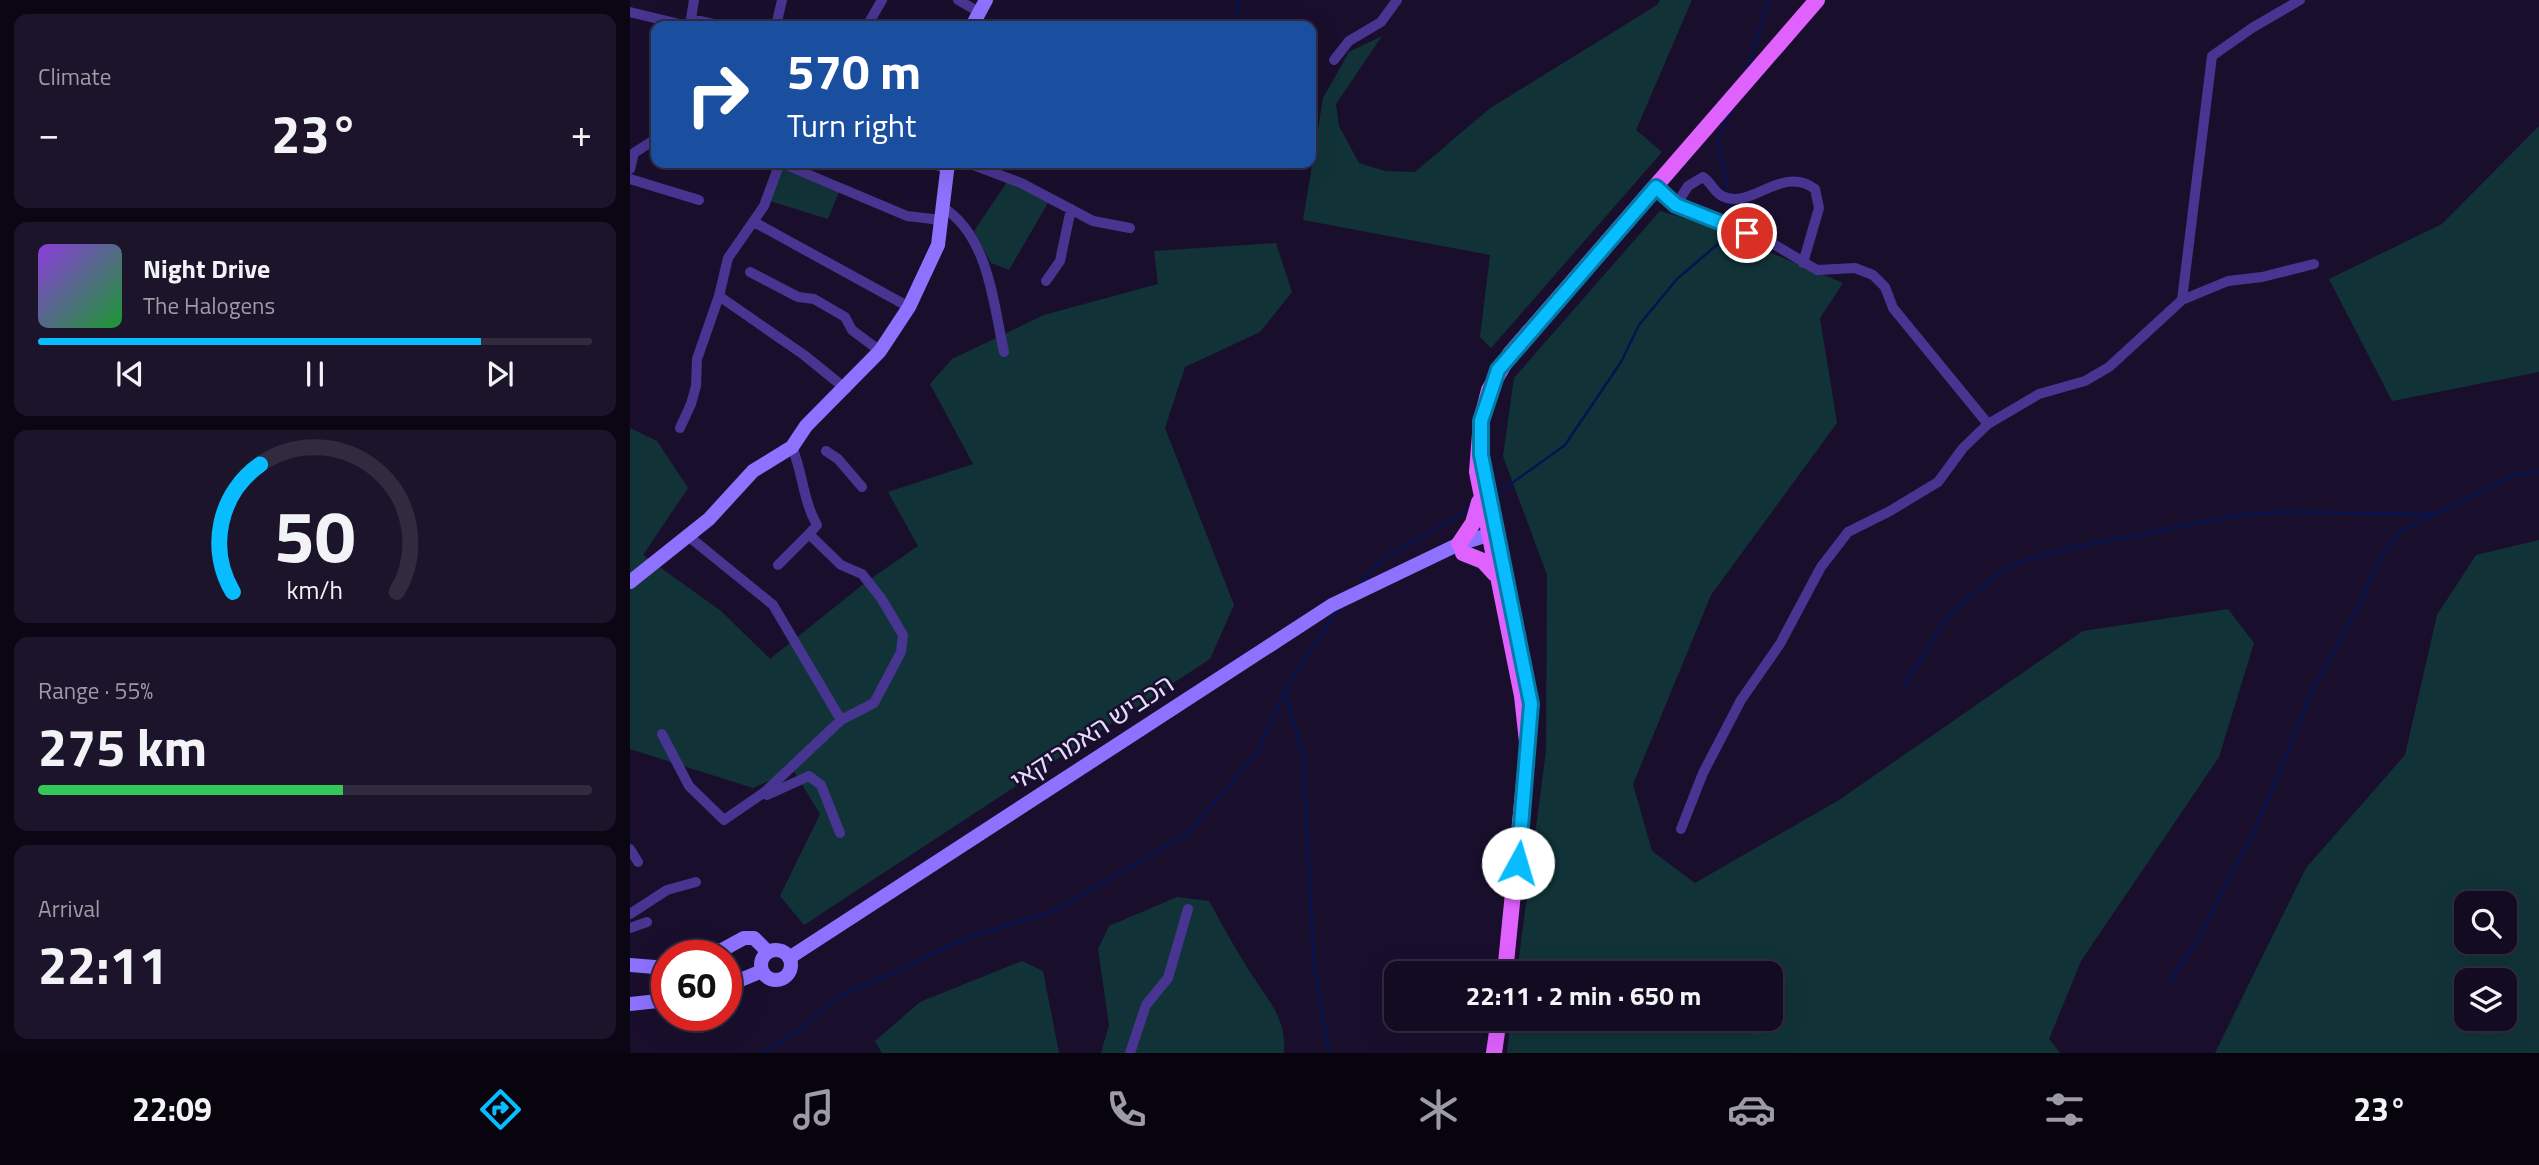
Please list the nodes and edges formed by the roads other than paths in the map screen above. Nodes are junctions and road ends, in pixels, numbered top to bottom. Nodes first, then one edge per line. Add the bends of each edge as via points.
1 (694, 0) edge
2 (782, 0) edge
3 (882, 0) edge
4 (958, 0) edge
5 (1397, 0) edge
6 (1817, 0) edge
7 (2301, 0) edge
8 (982, 6) edge
9 (630, 12) edge
10 (675, 21) edge
11 (690, 21) edge
12 (777, 21) edge
13 (870, 21) edge
14 (1334, 60) dead end
15 (651, 142) edge
16 (778, 168) edge
17 (790, 168) edge
18 (947, 168) edge
19 (981, 168) edge
20 (630, 169) edge
21 (630, 179) edge
22 (1656, 187) junction
23 (699, 200) dead end
24 (1676, 205) junction
25 (1071, 209) junction
26 (941, 213) junction
27 (754, 222) junction
28 (1130, 228) dead end
29 (1803, 262) junction
30 (2314, 264) dead end
31 (750, 272) dead end
32 (1046, 281) dead end
33 (719, 296) junction
34 (2182, 300) junction
35 (909, 307) junction
36 (880, 351) junction
37 (1004, 352) dead end
38 (846, 389) junction
39 (1988, 424) junction
40 (680, 428) dead end
41 (1479, 438) junction
42 (792, 447) junction
43 (827, 451) dead end
44 (862, 487) dead end
45 (1480, 492) junction
46 (809, 534) junction
47 (687, 535) junction
48 (1492, 539) junction
49 (1461, 548) junction
50 (778, 565) dead end
51 (1496, 576) junction
52 (630, 582) edge
53 (841, 720) junction
54 (662, 734) dead end
55 (1528, 751) junction
56 (762, 793) junction
57 (1681, 829) dead end
58 (840, 833) dead end
59 (630, 849) edge
60 (638, 862) dead end
61 (696, 882) dead end
62 (1188, 909) dead end
63 (630, 914) edge
64 (648, 922) dead end
65 (630, 928) edge
66 (740, 940) edge
67 (768, 952) junction
68 (789, 958) junction
69 (1506, 961) edge
70 (630, 965) edge
71 (651, 967) edge
72 (762, 971) junction
73 (742, 979) edge
74 (651, 1002) edge
75 (630, 1004) edge
76 (1497, 1031) edge
77 (1130, 1053) edge
78 (1493, 1053) edge

1 - 11 street
2 - 12 street
3 - 13 street
4 - 8 street
5 - 14 street via 1381,22 1349,41
6 - 22 main road
7 - 34 street via 2212,56
9 - 10 street
15 - 20 street via 634,153
16 - 27 street
17 - 26 street via 907,216
18 - 26 main road
19 - 25 street
21 - 23 street
22 - 24 street
22 - 41 main road via 1498,370
24 - 29 street via 1765,239
24 - 29 street via 1688,186 1703,177 1717,193 1729,198 1764,191 1775,183 1808,184 1815,189 1819,208
25 - 28 street via 1093,221
25 - 32 street via 1060,261
26 - 35 main road via 938,245
26 - 37 street via 954,214 973,239 984,264
27 - 33 street via 728,258
27 - 35 street
29 - 39 street via 1816,270 1855,268 1872,275 1885,287 1893,308
30 - 34 street via 2228,281
31 - 36 street via 845,317 852,330
33 - 38 street
33 - 40 street via 697,359 691,404
34 - 39 street via 2109,367 2085,381 2039,394
35 - 36 main road
36 - 38 main road
38 - 42 main road via 806,426
39 - 57 street via 1938,482 1847,532 1741,700 1703,773
41 - 45 main road
41 - 48 main road
42 - 46 street via 801,468 805,501 817,526
42 - 47 main road via 753,471 709,519
43 - 44 street
45 - 48 main road
45 - 49 main road via 1476,515
46 - 50 street
46 - 53 street via 841,565 862,574 903,635 901,652 874,703
47 - 52 main road
47 - 53 street via 773,605
48 - 49 main road, הכביש האמריקאי
48 - 51 main road
48 - 55 main road via 1529,692
49 - 51 main road via 1483,561
49 - 68 main road, הכביש האמריקאי via 1364,588 1302,624
51 - 55 main road via 1522,696
53 - 56 street
54 - 56 street via 689,786 724,820
55 - 69 main road
56 - 58 street via 764,796 809,776 821,785
59 - 60 street
61 - 63 street via 667,890
62 - 77 street via 1168,978 1146,1005
64 - 65 street
66 - 67 main road via 754,938
67 - 68 main road via 780,951
67 - 72 main road via 761,960
68 - 72 main road via 790,970 782,978 771,979
70 - 71 main road
72 - 73 main road
74 - 75 main road
76 - 78 main road

